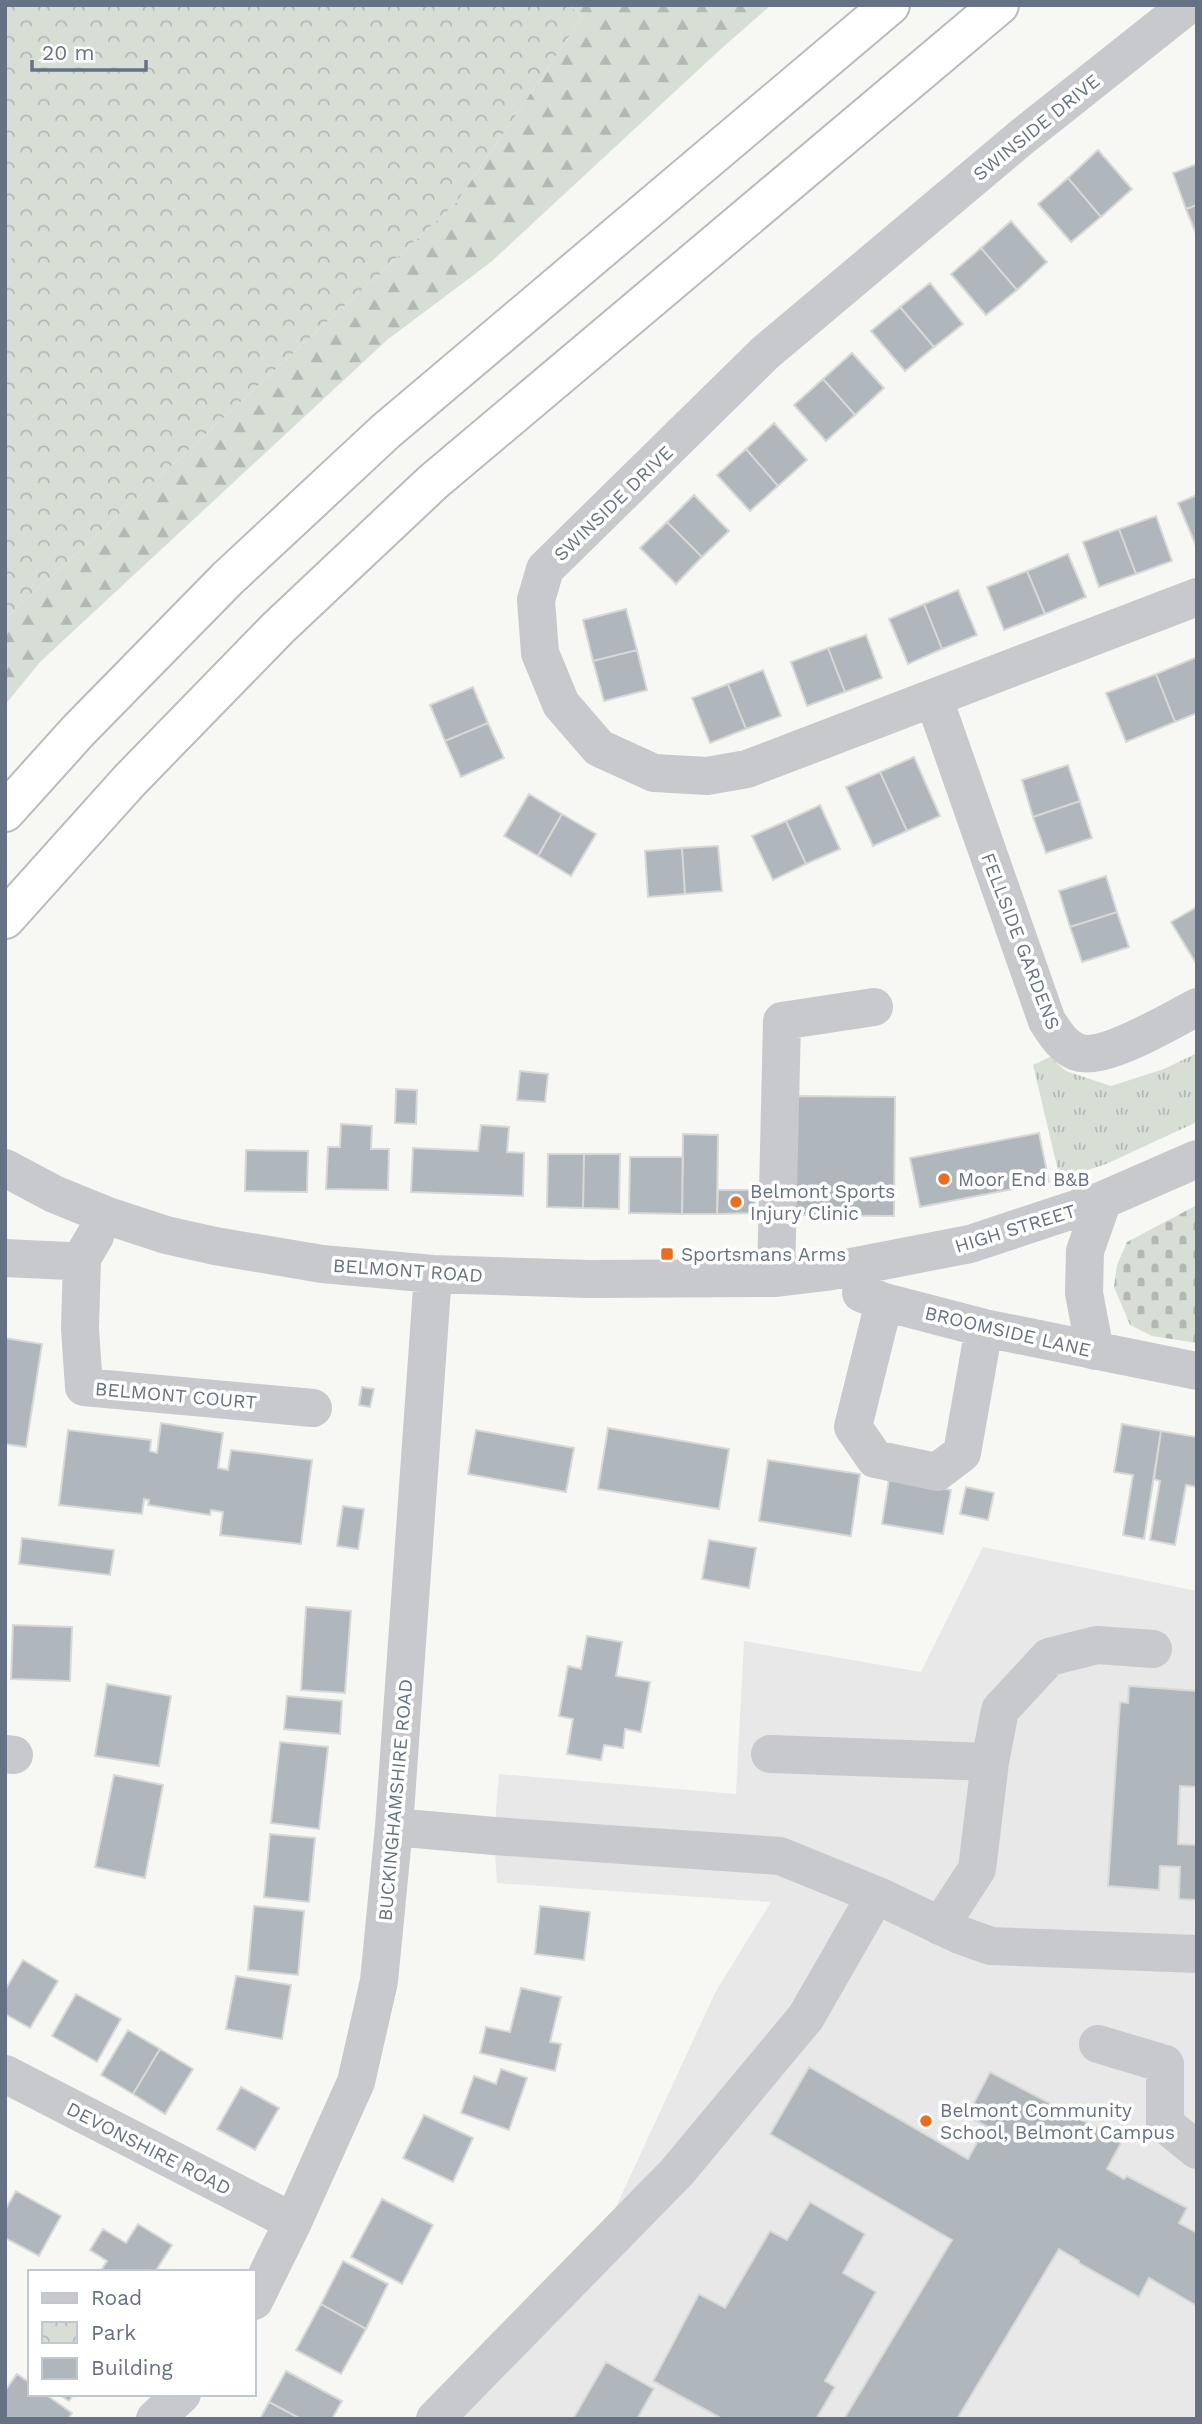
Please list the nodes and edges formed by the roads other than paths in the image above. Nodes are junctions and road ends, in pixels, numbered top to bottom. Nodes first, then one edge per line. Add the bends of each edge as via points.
1 (891, 5) edge
2 (999, 5) edge
3 (1188, 5) edge
4 (1197, 597) edge
5 (934, 699) junction
6 (5, 812) edge
7 (5, 919) edge
8 (874, 1007) dead end
9 (1197, 1007) edge
10 (1197, 1159) edge
11 (5, 1168) edge
12 (1103, 1200) junction
13 (107, 1216) junction
14 (5, 1258) edge
15 (82, 1258) junction
16 (826, 1272) junction
17 (433, 1274) junction
18 (776, 1278) junction
19 (884, 1303) junction
20 (984, 1328) junction
21 (1095, 1351) junction
22 (1197, 1371) edge
23 (313, 1408) dead end
24 (1153, 1649) dead end
25 (770, 1754) dead end
26 (990, 1762) junction
27 (394, 1827) junction
28 (876, 1895) junction
29 (940, 1926) junction
30 (1197, 1954) edge
31 (1098, 2044) dead end
32 (5, 2074) edge
33 (1197, 2150) edge
34 (293, 2222) junction
35 (256, 2297) edge
36 (180, 2396) edge
37 (155, 2419) edge
38 (435, 2419) edge

1 - 6 highway via 386,431 228,578
2 - 7 highway via 433,482 278,628 130,780
3 - 5 street, SWINSIDE DRIVE via 1023,136 765,353 545,569 536,600 540,653 561,704 599,748 654,773 707,776 747,769
4 - 5 street, SWINSIDE DRIVE
5 - 9 street, FELLSIDE GARDENS via 1047,1021 1059,1039 1078,1053 1102,1051 1131,1042
8 - 18 street via 782,1021
10 - 12 street, HIGH STREET
11 - 13 street, BELMONT ROAD
12 - 16 street, HIGH STREET via 970,1244
12 - 21 street via 1085,1251 1084,1293
13 - 15 street
13 - 17 street, BELMONT ROAD via 215,1246 323,1264
14 - 15 street
15 - 23 street, BELMONT COURT via 79,1329 84,1387
16 - 18 street, BELMONT ROAD
16 - 19 street, BROOMSIDE LANE
17 - 18 street, BELMONT ROAD
17 - 27 street, BUCKINGHAMSHIRE ROAD
19 - 20 street, BROOMSIDE LANE
19 - 20 street via 853,1427 875,1459 937,1472 962,1453
20 - 21 street, BROOMSIDE LANE
21 - 22 street, BROOMSIDE LANE
24 - 26 street via 1097,1644 1049,1657 1000,1710
25 - 26 street
26 - 29 street via 977,1869
27 - 28 street via 780,1856
27 - 34 street, BUCKINGHAMSHIRE ROAD via 379,1981 356,2082
28 - 29 street
28 - 38 street via 806,2017 677,2172
29 - 30 street via 991,1946
31 - 33 street via 1165,2064 1165,2124
32 - 34 street, DEVONSHIRE ROAD
34 - 35 street, BUCKINGHAMSHIRE ROAD
36 - 37 street

